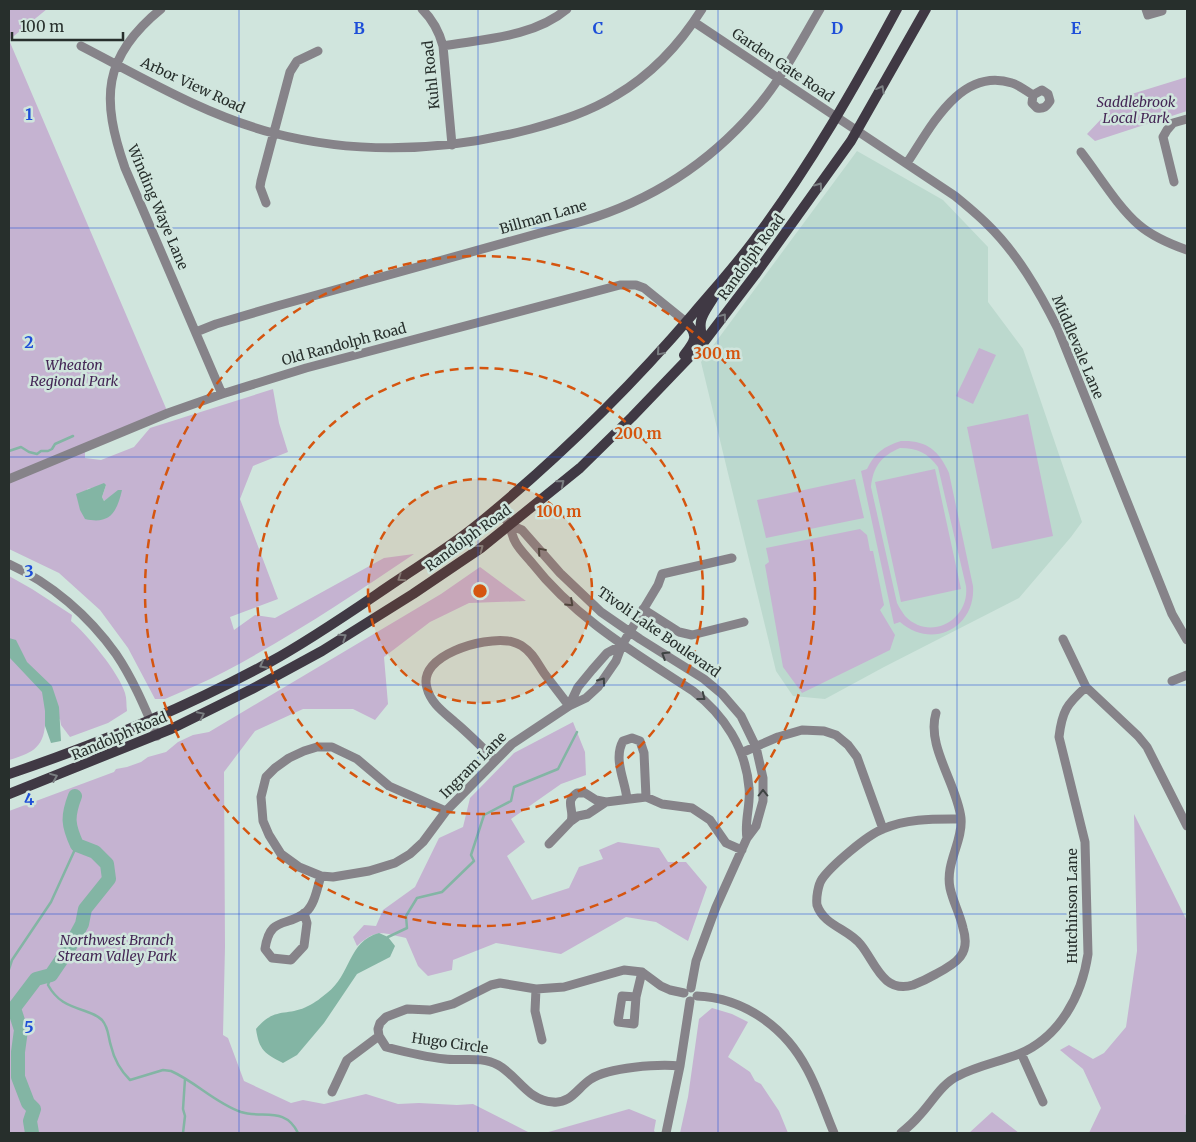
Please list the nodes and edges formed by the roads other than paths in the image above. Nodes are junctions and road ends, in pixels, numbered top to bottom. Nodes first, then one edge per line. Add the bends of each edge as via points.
1 (162, 9) edge
2 (422, 9) edge
3 (567, 9) edge
4 (702, 9) edge
5 (820, 9) edge
6 (897, 9) edge
7 (926, 9) edge
8 (1146, 9) edge
9 (1161, 9) edge
10 (694, 22) junction
11 (81, 46) dead end
12 (443, 46) junction
13 (318, 51) dead end
14 (117, 65) junction
15 (778, 78) junction
16 (1033, 95) dead end
17 (837, 118) junction
18 (1187, 119) edge
19 (857, 131) junction
20 (274, 133) junction
21 (452, 145) junction
22 (1081, 152) dead end
23 (907, 164) junction
24 (1174, 182) dead end
25 (266, 203) dead end
26 (1187, 250) edge
27 (729, 272) junction
28 (686, 322) junction
29 (196, 332) junction
30 (704, 342) junction
31 (661, 386) junction
32 (222, 394) junction
33 (9, 480) edge
34 (496, 508) junction
35 (510, 525) junction
36 (732, 558) dead end
37 (9, 564) edge
38 (643, 609) junction
39 (744, 622) dead end
40 (630, 632) junction
41 (1063, 639) dead end
42 (1187, 640) edge
43 (622, 645) junction
44 (1187, 675) edge
45 (1172, 681) dead end
46 (1086, 687) junction
47 (569, 706) junction
48 (936, 713) dead end
49 (150, 719) junction
50 (157, 736) junction
51 (756, 747) junction
52 (741, 753) junction
53 (495, 760) junction
54 (9, 774) edge
55 (9, 794) edge
56 (646, 797) junction
57 (627, 799) junction
58 (606, 802) junction
59 (446, 812) junction
60 (961, 819) junction
61 (571, 821) junction
62 (1187, 826) edge
63 (883, 829) junction
64 (748, 838) junction
65 (549, 844) dead end
66 (742, 850) junction
67 (321, 876) junction
68 (304, 913) junction
69 (642, 972) junction
70 (536, 989) junction
71 (690, 994) junction
72 (636, 997) dead end
73 (379, 1036) junction
74 (542, 1040) dead end
75 (1021, 1054) junction
76 (680, 1066) junction
77 (332, 1092) dead end
78 (1043, 1102) dead end
79 (666, 1133) edge
80 (834, 1133) edge
81 (902, 1133) edge

1 - 14 street, Winding Waye Lane via 142,24 125,45
2 - 12 street, Kuhl Road via 440,33
3 - 12 street via 531,29
4 - 10 street, Arbor View Road
5 - 15 street, Billman Lane
6 - 17 main road, Randolph Road
19 -> 7 main road, Randolph Road
8 - 9 street via 1148,15
10 - 15 street, Garden Gate Road
10 - 21 street, Arbor View Road via 666,57 614,97 566,120 505,136
11 - 14 street, Arbor View Road
12 - 21 street, Kuhl Road
13 - 20 street via 297,61 290,72
14 - 20 street, Arbor View Road via 197,105
14 - 29 street, Winding Waye Lane via 110,99 115,139
15 - 17 street, Garden Gate Road
15 - 29 street, Billman Lane via 755,110 719,147 680,176 636,202 583,221 269,308
16 - 23 street via 1013,83 995,81 965,89 946,105
17 - 19 street, Garden Gate Road
17 - 27 main road, Randolph Road via 782,202
18 - 24 street via 1173,123 1163,137
19 - 23 street, Middlevale Lane
30 -> 19 main road, Randolph Road via 789,230
20 - 21 street, Arbor View Road via 316,142 383,149
20 - 25 street via 260,187
22 - 26 street via 1119,204 1140,226 1161,240
23 - 42 street, Middlevale Lane via 955,196 987,224 1013,254 1042,297 1058,329 1172,614
27 - 28 main road, Randolph Road
27 - 30 main road via 700,321
28 - 31 main road via 694,334 693,343
28 - 32 street, Old Randolph Road via 644,288 620,285
28 -> 34 main road, Randolph Road via 597,418
29 - 32 street, Winding Waye Lane
30 - 31 main road, Randolph Road
35 -> 31 main road, Randolph Road via 580,468
32 - 33 street, Old Randolph Road via 168,413
34 - 35 street, Tivoli Lake Boulevard
34 -> 49 main road, Randolph Road via 455,542 307,639 229,683
40 -> 35 street, Tivoli Lake Boulevard via 601,612 522,530
35 -> 43 street, Tivoli Lake Boulevard via 512,539 543,577 592,624
50 -> 35 main road, Randolph Road via 322,651 413,594
36 - 38 street, Ingram Lane via 662,574
37 - 49 street via 50,588 93,626 116,654
38 - 39 street via 679,632 692,635
38 - 40 street, Ingram Lane
40 - 43 street, Ingram Lane
51 -> 40 street, Tivoli Lake Boulevard via 742,716 722,694
41 - 46 street
43 - 47 street, Ingram Lane via 607,652 578,687
47 -> 43 street, Ingram Lane via 586,698 598,687 616,661
43 -> 52 street, Tivoli Lake Boulevard via 709,703 724,720
44 - 45 street
46 - 62 street via 1147,747
46 - 75 street, Hutchinson Lane via 1070,701 1064,712 1060,737 1085,842 1086,972 1067,1015
47 - 53 street, Ingram Lane via 512,744
47 - 53 street via 536,659 524,647 510,641 476,642 443,658 426,676 430,698
48 - 60 street via 933,723 935,741 958,801
49 - 50 street
49 - 54 main road, Randolph Road
55 -> 50 main road, Randolph Road
51 - 52 street
51 - 63 street via 802,730 836,735 857,757
64 -> 51 street, Tivoli Lake Boulevard via 756,826 763,801 763,778
52 - 64 street, Tivoli Lake Boulevard via 749,788
53 - 59 street, Ingram Lane
56 - 57 street
56 - 57 street via 644,753 640,741 632,738 623,741 620,748 619,763
56 - 66 street via 662,804 692,808 710,820 726,843
57 - 58 street
58 - 61 street
58 - 61 street via 586,793 577,793 570,800
59 - 67 street, Ingram Lane via 423,842 395,863 369,871
59 - 67 street via 389,786 357,759 332,747 317,747 289,758 275,768 263,784 263,821 281,854 299,867
60 - 63 street via 918,820
60 - 63 street via 949,874 950,889 964,929 962,954 955,964 907,986 892,984 877,972 858,942 829,922 817,904 822,880 862,841
61 - 65 street
64 - 66 street, Tivoli Lake Boulevard
66 - 71 street, Tivoli Lake Boulevard via 702,943
67 - 68 street via 315,896
68 - 68 street via 307,923 304,946 291,960 272,958 265,948 267,936 276,925
69 - 70 street, Hugo Circle via 624,970 564,987
69 - 71 street via 661,986
69 - 72 street
70 - 73 street, Hugo Circle via 500,983 430,1010 395,1012 380,1023
70 - 74 street via 535,1011
71 - 76 street, Tivoli Lake Boulevard
71 - 80 street via 730,1001 748,1009 787,1040 808,1070
73 - 76 street, Hugo Circle via 386,1047 402,1051 446,1059 491,1062 535,1098 554,1103 567,1100 591,1079 606,1073 653,1065
73 - 77 street, Hugo Circle via 346,1060
75 - 78 street
75 - 81 street, Hutchinson Lane via 957,1076
76 - 79 street, Tivoli Lake Boulevard

